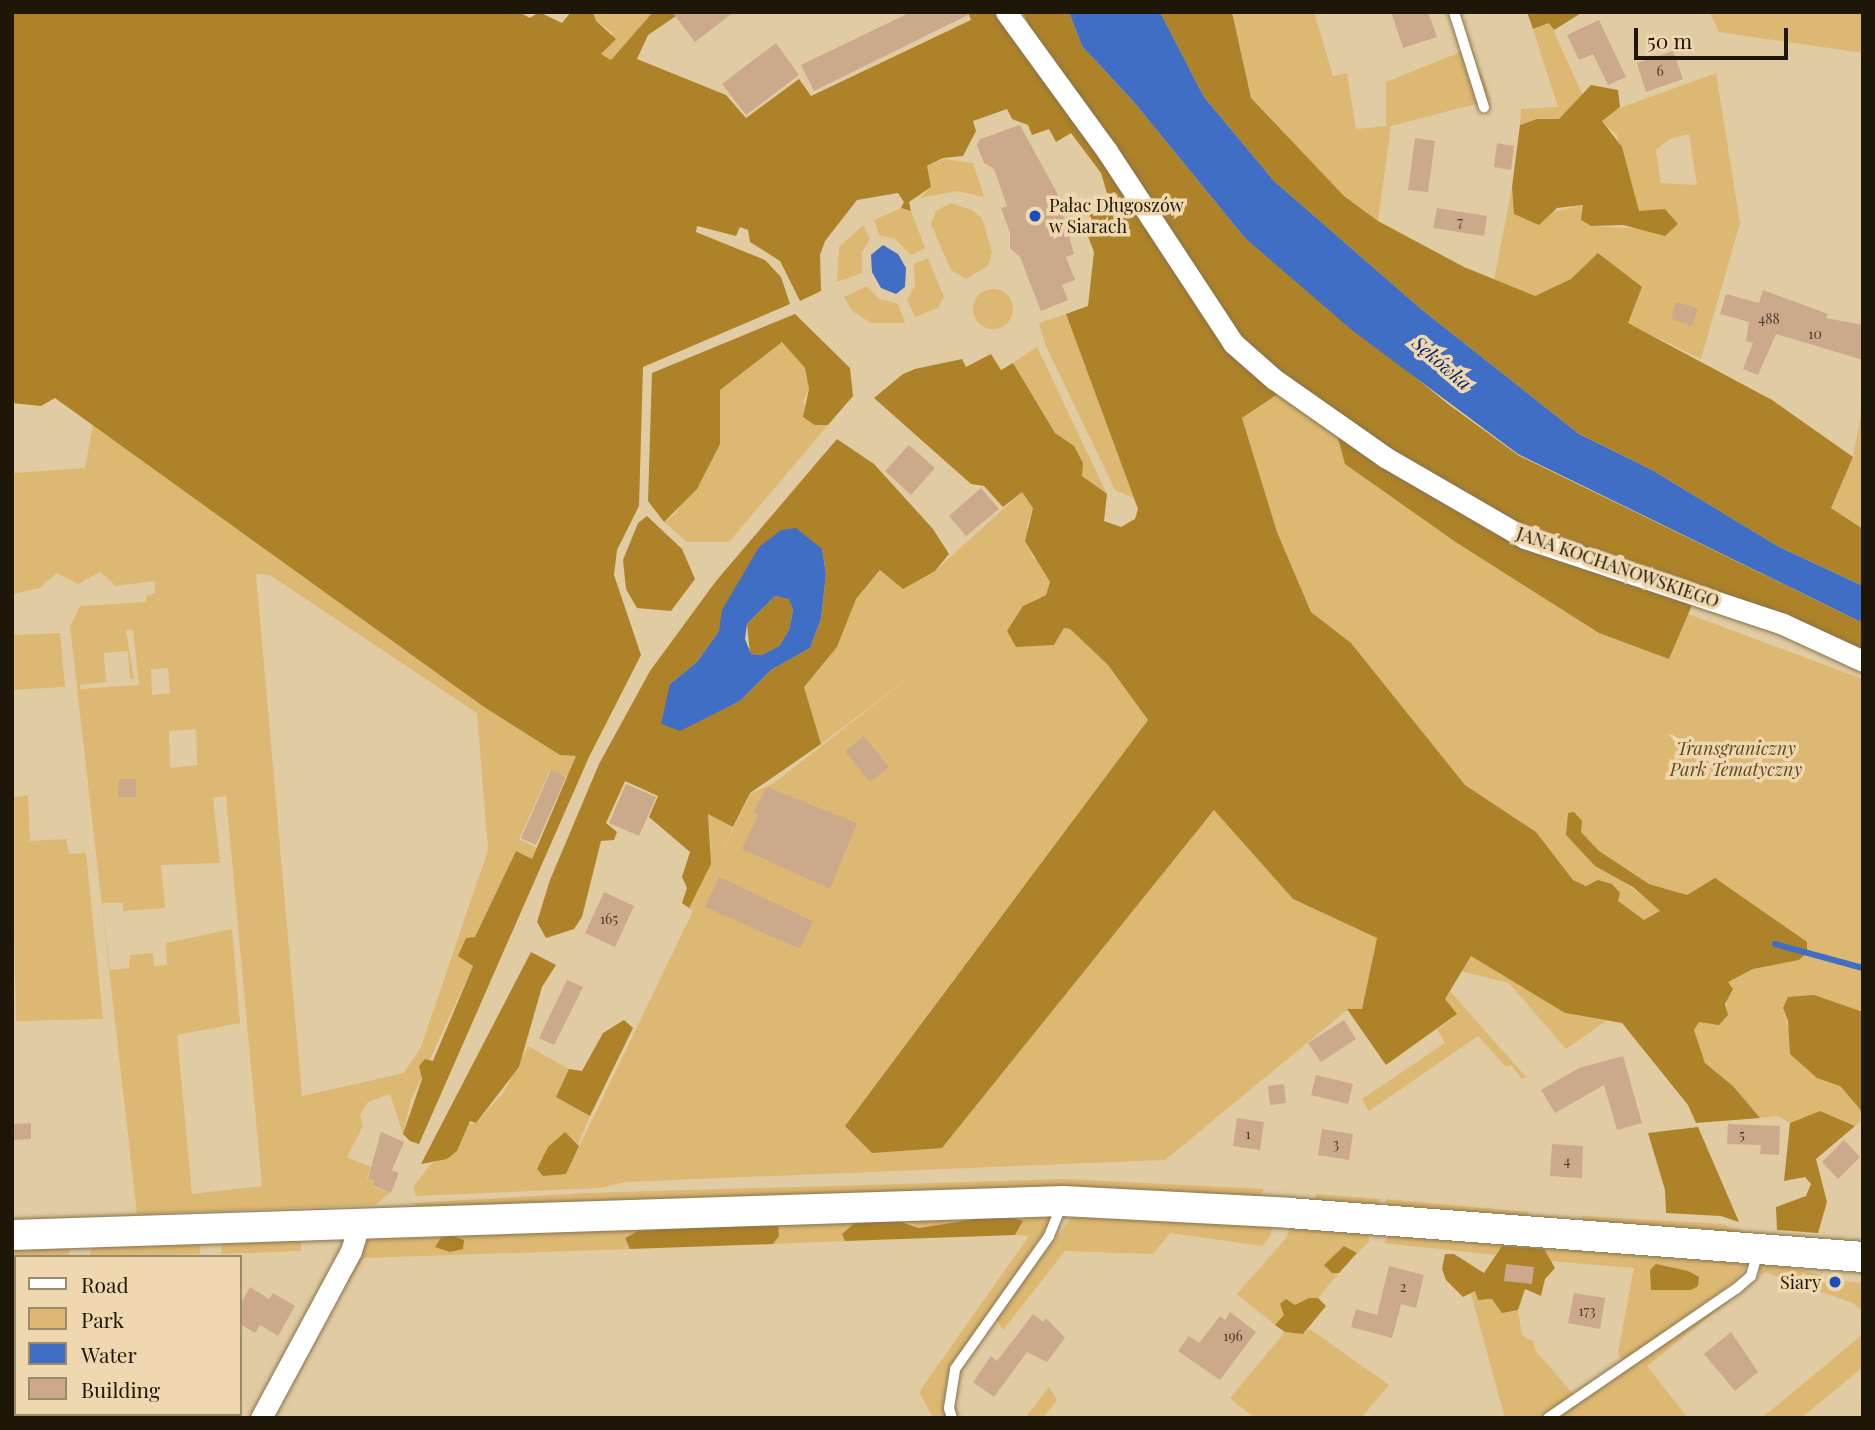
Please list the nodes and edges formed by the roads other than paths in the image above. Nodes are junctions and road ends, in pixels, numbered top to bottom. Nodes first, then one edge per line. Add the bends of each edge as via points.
1 (1006, 12) edge
2 (1454, 12) edge
3 (1484, 107) dead end
4 (1863, 661) edge
5 (1063, 1201) junction
6 (360, 1222) junction
7 (12, 1235) edge
8 (1758, 1250) junction
9 (1863, 1257) edge
10 (261, 1418) edge
11 (952, 1418) edge
12 (1548, 1418) edge

1 - 4 street, JANA KOCHANOWSKIEGO via 1107,150 1233,343 1275,379 1385,457 1525,538 1783,624
2 - 3 lane
5 - 6 main road
5 - 8 main road via 1289,1213
5 - 11 lane via 1049,1236 955,1369 949,1408
6 - 7 main road
6 - 10 street via 351,1251
8 - 9 main road
8 - 12 lane via 1751,1276 1736,1289

